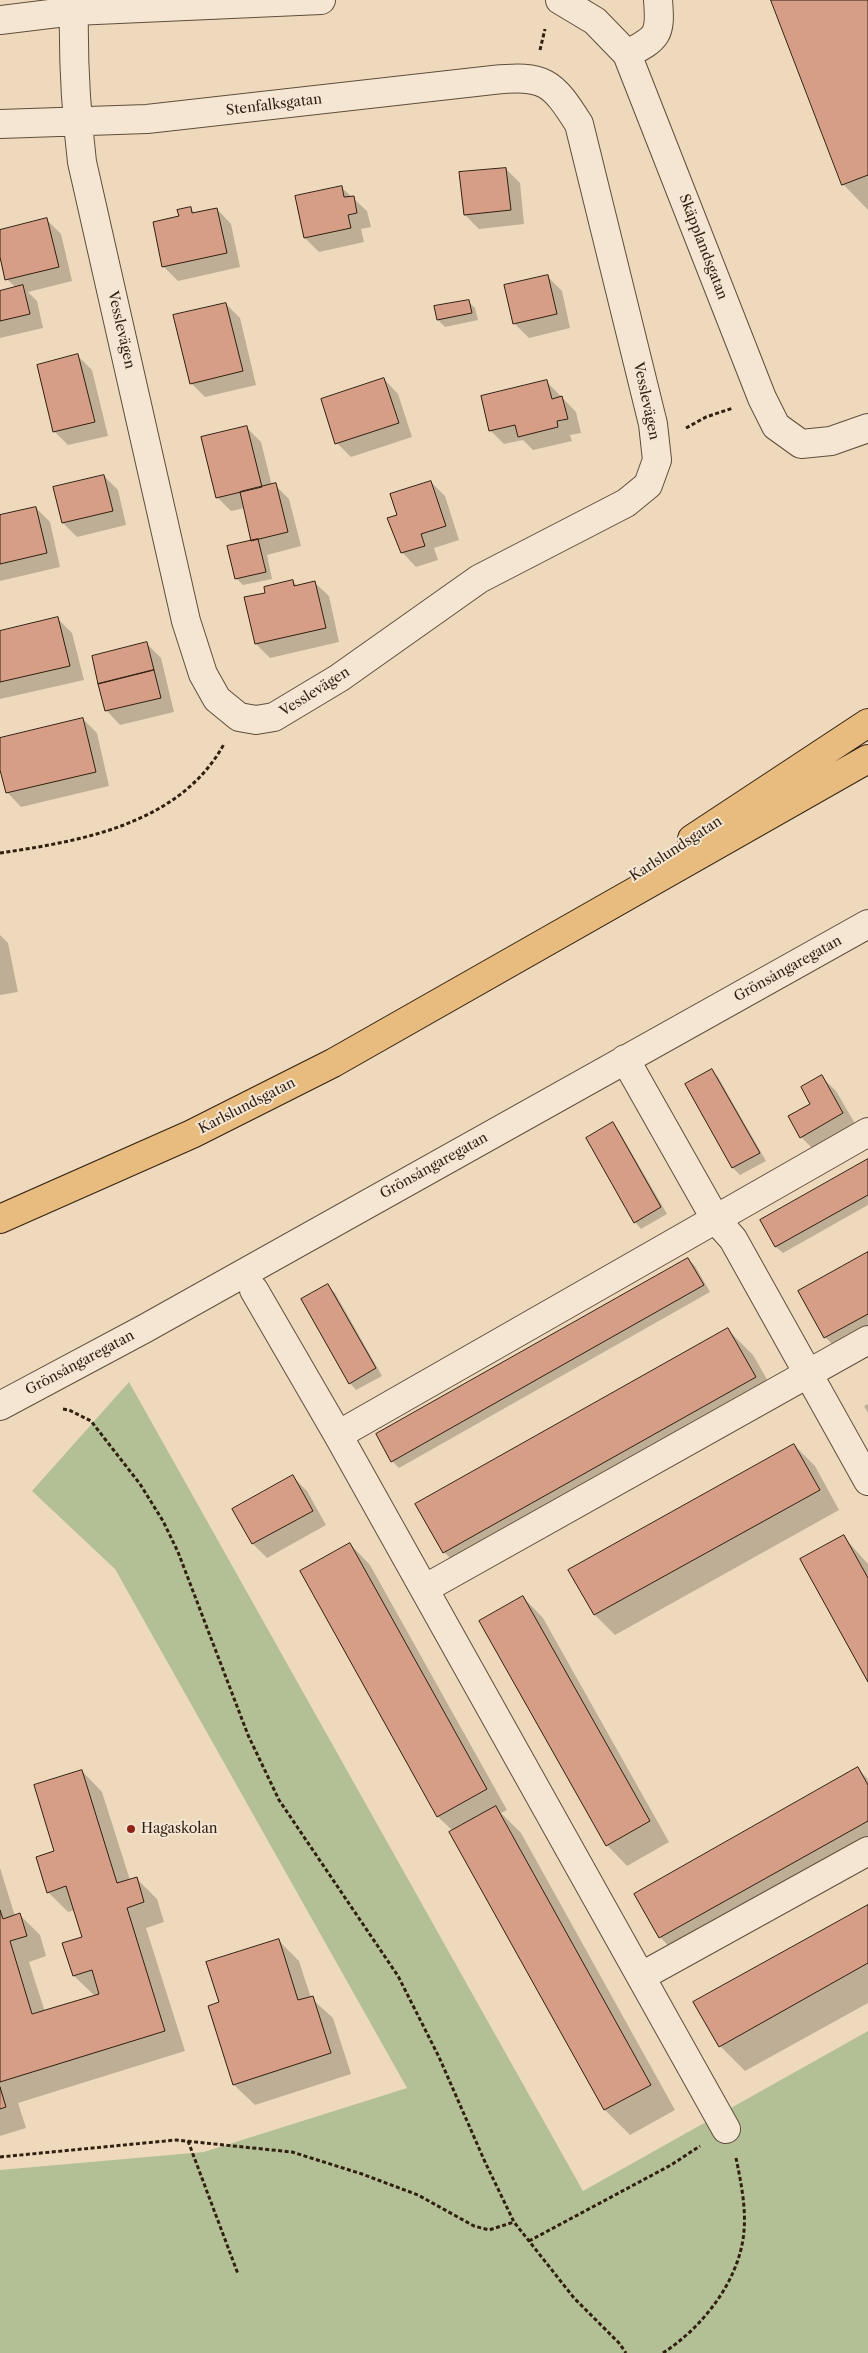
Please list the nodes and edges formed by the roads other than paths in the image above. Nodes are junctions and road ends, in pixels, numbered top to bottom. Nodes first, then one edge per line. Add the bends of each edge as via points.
1 (322, 0) edge
2 (560, 0) edge
3 (658, 0) edge
4 (253, 2) edge
5 (74, 11) junction
6 (0, 20) edge
7 (627, 54) junction
8 (539, 82) joint
9 (77, 122) junction
10 (0, 124) edge
11 (868, 428) edge
12 (868, 723) edge
13 (868, 759) edge
14 (868, 924) edge
15 (485, 975) junction
16 (626, 1059) junction
17 (868, 1132) edge
18 (0, 1219) edge
19 (716, 1220) junction
20 (254, 1290) dead end
21 (868, 1340) edge
22 (808, 1374) junction
23 (0, 1406) edge
24 (338, 1435) junction
25 (868, 1481) edge
26 (424, 1589) junction
27 (868, 1851) edge
28 (642, 1976) junction
29 (726, 2129) road end

1 - 4 street
2 - 7 street, Skäpplandsgatan via 596,21
3 - 7 street via 660,24 651,41
4 - 5 street
5 - 6 street
5 - 9 street, Vesslevägen
7 - 11 street, Skäpplandsgatan via 762,398 776,426 801,444 831,441
8 - 9 street, Stenfalksgatan via 519,77 147,119
8 - 9 street, Vesslevägen via 561,94 579,124 653,424 657,460 648,485 626,503 479,579 339,678 274,717 256,720 238,717 218,699 202,674 186,620 82,162
9 - 10 street, Stenfalksgatan
12 - 15 main road, Karlslundsgatan
13 - 15 main road, Karlslundsgatan
14 - 16 street, Grönsångaregatan
15 - 18 main road, Karlslundsgatan via 332,1063 192,1134
16 - 19 street
16 - 23 street, Grönsångaregatan
17 - 19 street
19 - 22 street via 733,1239
19 - 24 street
20 - 24 street
21 - 22 street
22 - 25 street
22 - 26 street
24 - 26 street
26 - 28 street
27 - 28 street
28 - 29 street

